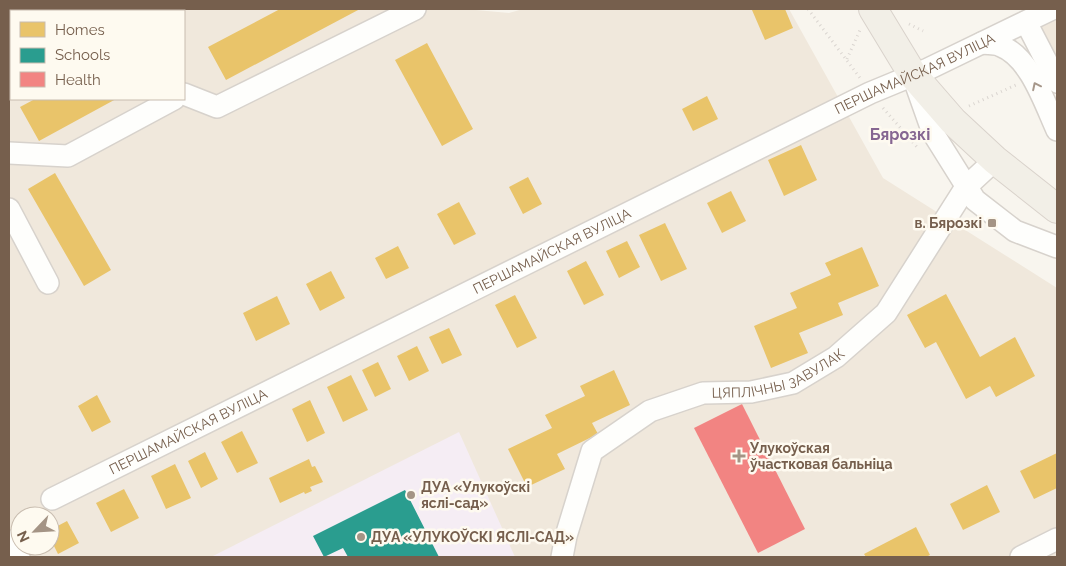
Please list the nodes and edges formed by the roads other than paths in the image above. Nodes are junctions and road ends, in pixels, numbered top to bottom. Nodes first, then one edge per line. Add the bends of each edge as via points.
1 (415, 9) edge
2 (1052, 9) edge
3 (868, 17) edge
4 (1026, 22) junction
5 (982, 43) junction
6 (913, 75) junction
7 (1057, 82) edge
8 (185, 94) edge
9 (172, 100) edge
10 (1057, 130) edge
11 (9, 154) edge
12 (995, 160) junction
13 (966, 187) junction
14 (9, 209) edge
15 (1057, 209) edge
16 (1057, 247) edge
17 (48, 284) dead end
18 (52, 499) dead end
19 (1057, 539) edge
20 (9, 541) edge
21 (19, 557) edge
22 (562, 557) edge
23 (1021, 557) edge

1 - 8 street via 217,107
2 - 4 street, ПЕРШАМАЙСКАЯ ВУЛІЦА
3 - 6 main road
4 - 5 street, ПЕРШАМАЙСКАЯ ВУЛІЦА
4 - 7 street
5 - 6 street, ПЕРШАМАЙСКАЯ ВУЛІЦА
10 -> 5 street via 1032,77 1019,58 1001,46
6 - 12 main road via 953,121
6 - 13 street via 933,133
6 - 18 street, ПЕРШАМАЙСКАЯ ВУЛІЦА via 870,93
9 - 11 street via 68,156
12 - 13 street, ЦЯПЛІЧНЫ ЗАВУЛАК
12 - 15 main road
13 - 16 street via 975,200 1015,231
13 - 22 street, ЦЯПЛІЧНЫ ЗАВУЛАК via 886,313 836,357 793,383 751,392 703,393 650,412 592,452
14 - 17 street
19 - 23 street
20 - 21 street

